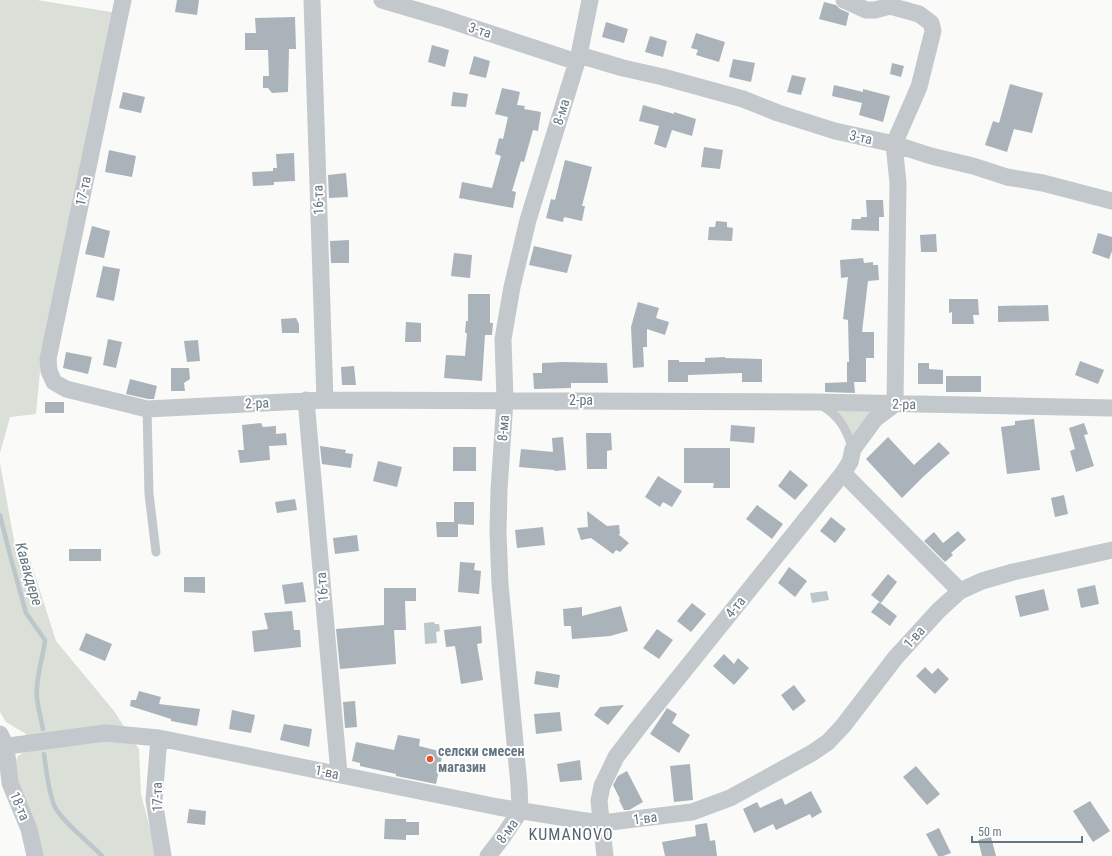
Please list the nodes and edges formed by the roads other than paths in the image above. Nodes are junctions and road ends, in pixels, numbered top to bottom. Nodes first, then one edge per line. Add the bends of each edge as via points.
1 (123, 0) edge
2 (312, 0) edge
3 (382, 0) edge
4 (590, 0) edge
5 (844, 0) edge
6 (578, 59) junction
7 (894, 144) junction
8 (1112, 201) edge
9 (54, 382) joint
10 (306, 400) junction
11 (325, 400) junction
12 (505, 400) junction
13 (817, 402) junction
14 (895, 404) junction
15 (1112, 408) edge
16 (147, 410) junction
17 (853, 449) junction
18 (843, 473) junction
19 (1112, 550) edge
20 (156, 552) dead end
21 (960, 591) junction
22 (159, 738) junction
23 (2, 742) edge
24 (339, 774) junction
25 (520, 812) junction
26 (602, 823) junction
27 (35, 856) edge
28 (163, 856) edge
29 (488, 856) edge
30 (605, 856) edge

1 - 9 street, 17-та via 48,359 49,372
2 - 11 street, 16-та
3 - 6 street, 3-та
4 - 6 street, 8-ма
5 - 7 street via 866,10 890,6 900,8 919,14 931,23 933,31 919,87
6 - 7 street, 3-та via 743,99 834,131
6 - 12 street, 8-ма via 528,220 512,287 503,339
7 - 8 street, 3-та via 1007,177 1043,183
7 - 14 street via 898,183
9 - 16 street, 2-ра via 66,389
10 - 11 street, 2-ра
10 - 16 street, 2-ра
10 - 24 street, 16-та
11 - 12 street, 2-ра
12 - 13 street, 2-ра
12 - 25 street, 8-ма via 498,532
13 - 14 street, 2-ра
13 - 17 lane via 831,411 843,424
14 - 15 street, 2-ра
14 - 17 street, 4-та via 875,419
16 - 20 lane via 149,494
17 - 18 street, 4-та via 850,462
18 - 21 street
18 - 26 street, 4-та via 616,757 602,786 599,801
19 - 21 street, 1-ва via 1013,572
21 - 26 street, 1-ва via 896,657 843,726 812,754 730,798 692,812
22 - 23 street, 1-ва via 105,733
22 - 24 street, 1-ва
22 - 28 street, 17-та via 154,800
23 - 27 street, 18-та via 10,783 29,829
24 - 25 street, 1-ва
25 - 26 street, 1-ва
25 - 29 street, 8-ма
26 - 30 street, 4-та

